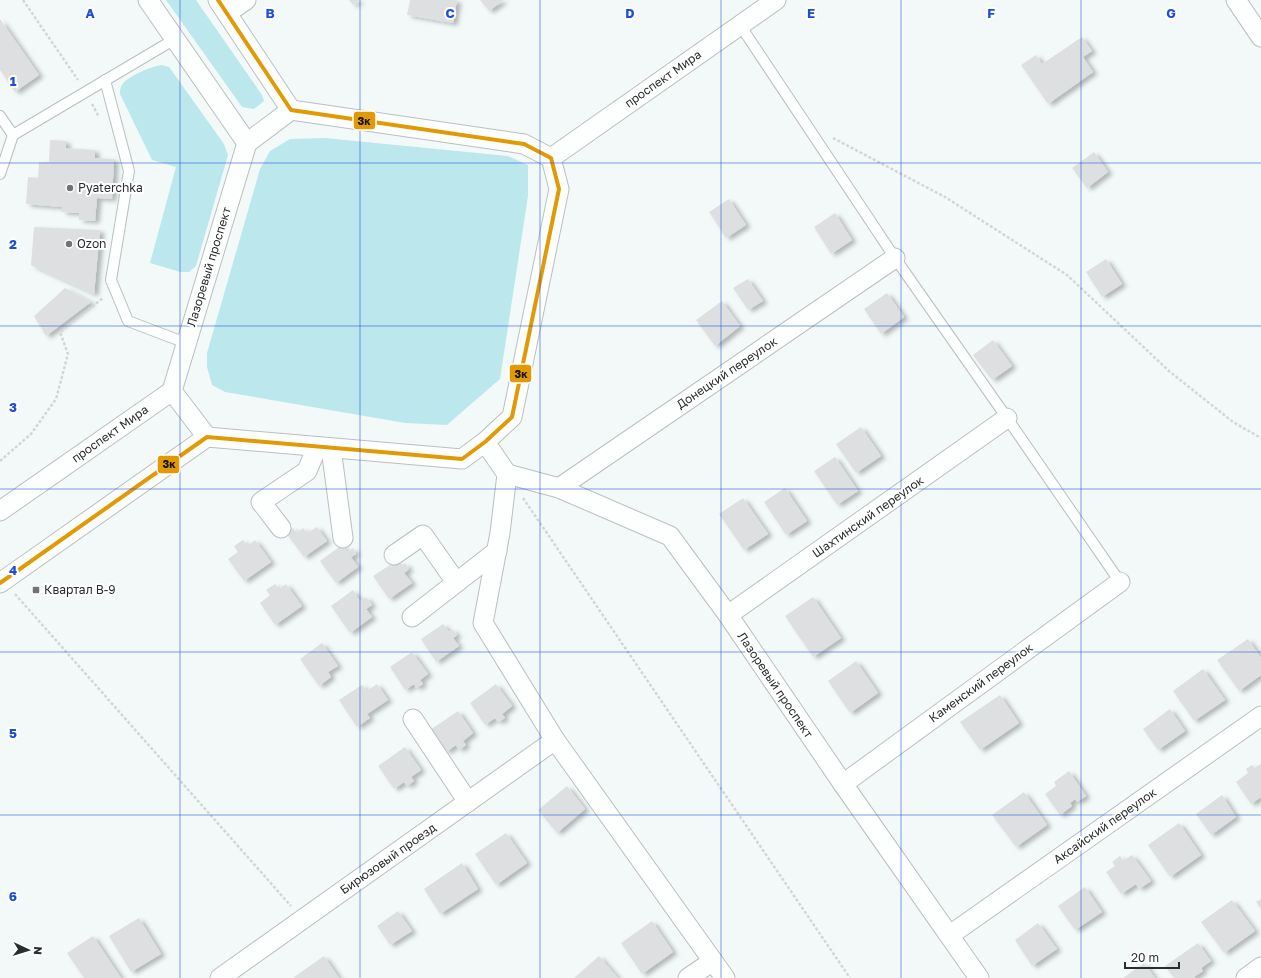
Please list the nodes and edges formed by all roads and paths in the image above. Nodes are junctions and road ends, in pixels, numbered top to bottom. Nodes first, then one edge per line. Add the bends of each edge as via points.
1 (23, 0) edge
2 (148, 0) edge
3 (246, 0) edge
4 (776, 0) edge
5 (1236, 0) edge
6 (222, 7) edge
7 (740, 25) junction
8 (1261, 37) edge
9 (175, 39) junction
10 (105, 80) junction
11 (86, 92) junction
12 (291, 110) junction
13 (0, 116) edge
14 (99, 118) dead end
15 (13, 135) junction
16 (832, 137) dead end
17 (247, 143) junction
18 (551, 158) junction
19 (0, 174) edge
20 (895, 258) junction
21 (103, 291) dead end
22 (186, 343) junction
23 (172, 391) junction
24 (1007, 418) junction
25 (207, 438) junction
26 (1261, 438) edge
27 (485, 442) junction
28 (324, 447) junction
29 (0, 461) edge
30 (507, 474) junction
31 (559, 488) junction
32 (0, 511) edge
33 (281, 528) dead end
34 (343, 538) dead end
35 (497, 551) junction
36 (394, 555) dead end
37 (2, 582) edge
38 (456, 582) junction
39 (1120, 582) joint
40 (728, 615) junction
41 (412, 617) dead end
42 (1261, 716) edge
43 (413, 719) dead end
44 (555, 740) junction
45 (843, 784) junction
46 (468, 802) junction
47 (302, 920) junction
48 (950, 935) junction
49 (713, 961) junction
50 (1261, 967) edge
51 (220, 978) edge
52 (688, 978) edge
53 (725, 978) edge
54 (850, 978) edge
55 (980, 978) edge
56 (1246, 978) edge

1 - 11 path
2 - 9 street
3 - 6 street
4 - 7 street, проспект Мира
5 - 8 street
6 - 12 street
7 - 18 street, проспект Мира
7 - 20 lane
9 - 10 lane
9 - 17 street
10 - 11 lane
10 - 22 lane via 129,171 111,280 128,321
11 - 14 path
11 - 15 lane
12 - 17 street
12 - 18 street via 524,144
13 - 15 lane
15 - 19 lane
16 - 26 path via 946,197 1067,275 1169,371 1232,422
17 - 22 street, Лазоревый проспект
18 - 27 street via 558,189 512,417
20 - 24 lane
20 - 31 street, Донецкий переулок
21 - 29 path via 103,298 60,332 68,354 56,399 30,434
22 - 23 street, Лазоревый проспект
23 - 25 street
23 - 32 street, проспект Мира
24 - 39 lane
24 - 40 street, Шахтинский переулок
25 - 28 street
25 - 37 street
27 - 28 street via 462,458
27 - 30 street
28 - 33 street via 307,472 261,502
28 - 34 street
30 - 31 street, Лазоревый проспект
30 - 35 street
30 - 54 path
31 - 40 street, Лазоревый проспект via 670,536
35 - 38 street
35 - 44 street via 483,623
36 - 38 street via 423,535
37 - 47 path
38 - 41 street
39 - 45 street, Каменский переулок
40 - 45 street, Лазоревый проспект
42 - 48 street, Аксайский переулок
43 - 46 street
44 - 46 street, Бирюзовый проезд
44 - 49 street
45 - 48 street, Лазоревый проспект
46 - 47 street, Бирюзовый проезд
47 - 51 street, Бирюзовый проезд
48 - 55 street, Лазоревый проспект
49 - 52 street
49 - 53 street
50 - 56 street

